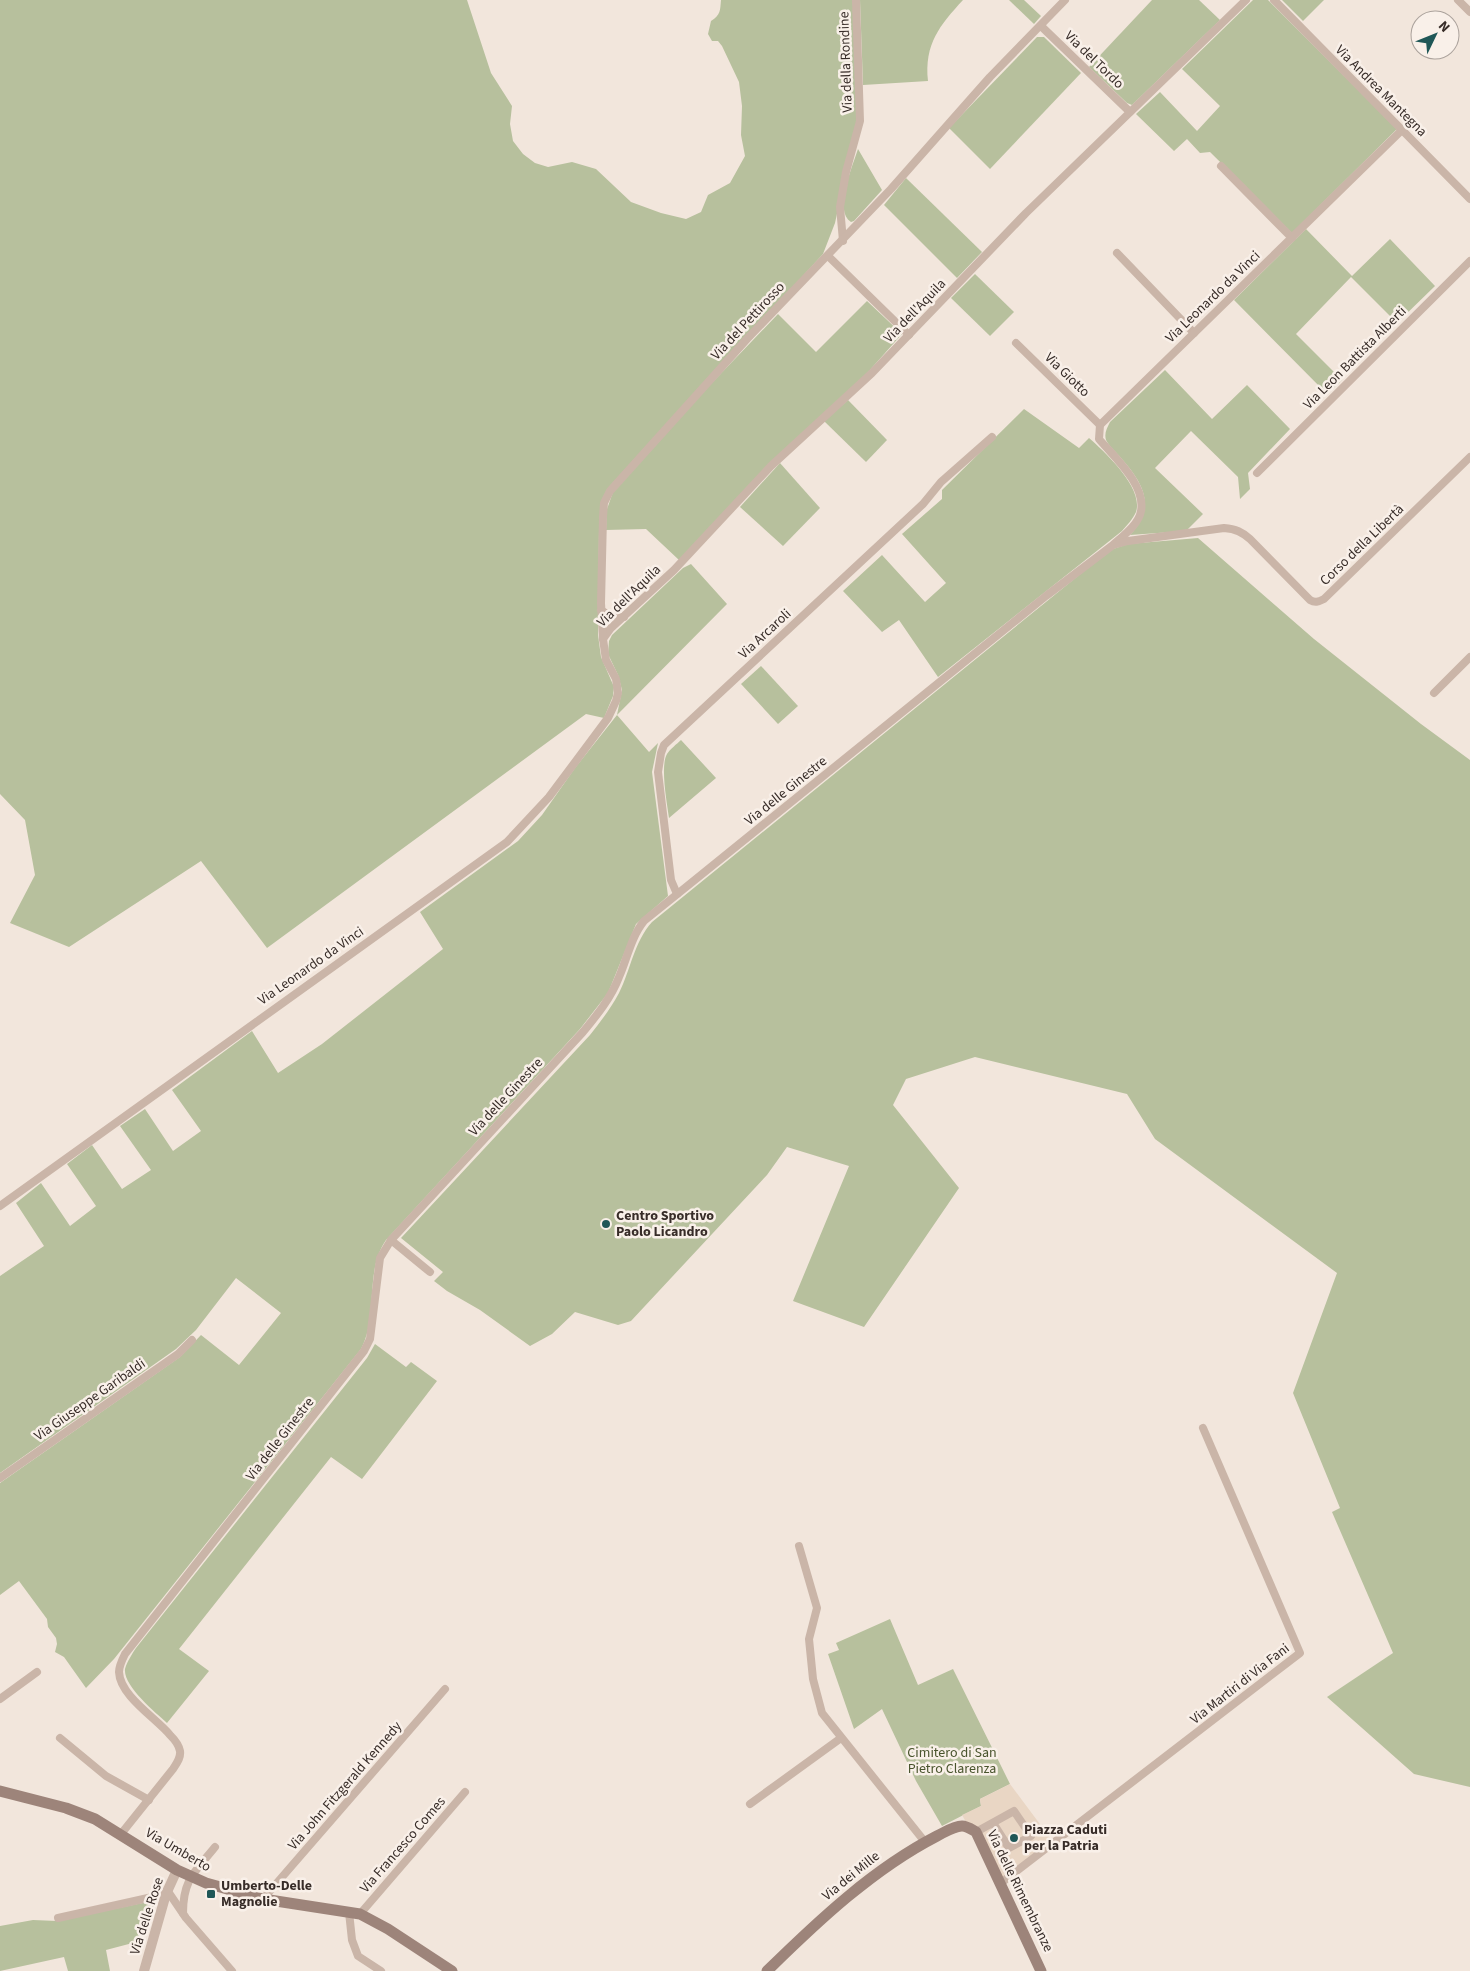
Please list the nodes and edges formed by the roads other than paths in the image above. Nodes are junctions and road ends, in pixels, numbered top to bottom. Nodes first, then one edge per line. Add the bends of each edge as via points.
1 (856, 0) edge
2 (1066, 0) edge
3 (1246, 0) edge
4 (1274, 0) edge
5 (1460, 1) edge
6 (1470, 12) edge
7 (1041, 26) junction
8 (1130, 112) junction
9 (1402, 130) junction
10 (1221, 166) dead end
11 (1470, 199) edge
12 (1292, 238) junction
13 (842, 241) junction
14 (1117, 253) dead end
15 (828, 256) junction
16 (1470, 261) edge
17 (1194, 333) junction
18 (909, 335) junction
19 (1016, 343) dead end
20 (1100, 425) junction
21 (992, 437) dead end
22 (1470, 457) edge
23 (1257, 473) dead end
24 (1192, 533) joint
25 (1113, 545) junction
26 (601, 610) junction
27 (624, 617) junction
28 (603, 639) junction
29 (1470, 657) edge
30 (1434, 692) dead end
31 (608, 718) joint
32 (678, 894) junction
33 (0, 1206) edge
34 (391, 1240) junction
35 (430, 1272) dead end
36 (192, 1340) dead end
37 (1203, 1428) dead end
38 (0, 1478) edge
39 (798, 1546) dead end
40 (37, 1672) dead end
41 (445, 1689) dead end
42 (0, 1699) edge
43 (60, 1738) dead end
44 (841, 1738) junction
45 (0, 1791) edge
46 (465, 1792) dead end
47 (149, 1800) junction
48 (750, 1804) dead end
49 (993, 1822) junction
50 (972, 1830) junction
51 (120, 1834) junction
52 (925, 1842) junction
53 (215, 1847) dead end
54 (177, 1870) junction
55 (191, 1877) junction
56 (1001, 1883) junction
57 (166, 1892) junction
58 (263, 1899) junction
59 (354, 1913) junction
60 (183, 1914) junction
61 (58, 1918) dead end
62 (144, 1971) edge
63 (232, 1971) edge
64 (381, 1971) edge
65 (452, 1971) edge
66 (767, 1971) edge
67 (1041, 1971) edge

1 - 13 street, Via della Rondine via 860,121 840,207
2 - 7 street, Via del Pettirosso
3 - 8 street, Via dell'Aquila
4 - 9 street, Via Andrea Mantegna
5 - 6 street
7 - 8 street, Via del Tordo
7 - 13 street, Via del Pettirosso via 990,77
8 - 18 street, Via dell'Aquila via 1026,213
9 - 11 street, Via Andrea Mantegna
9 - 12 street, Via Leonardo da Vinci
10 - 12 street
12 - 17 street, Via Leonardo da Vinci
13 - 15 street, Via del Pettirosso
14 - 17 street
15 - 18 street
15 - 26 street, Via del Pettirosso via 747,339 610,491 604,503
16 - 23 street, Via Leon Battista Alberti
17 - 20 street, Via Leonardo da Vinci
18 - 27 street, Via dell'Aquila via 771,466 674,570
19 - 20 street, Via Giotto
20 - 25 street via 1099,439 1129,474 1139,494 1141,512
21 - 32 street, Via Arcaroli via 664,745 658,772 671,880
22 - 24 street, Corso della Libertà via 1319,602 1310,600 1242,532 1224,528
24 - 25 street, Via delle Ginestre
25 - 32 street, Via delle Ginestre
26 - 27 street via 612,617
26 - 28 street, Via del Pettirosso
27 - 28 street, Via dell'Aquila
28 - 31 street, Via del Pettirosso via 606,660 616,679 618,693
29 - 30 street
31 - 33 street, Via Leonardo da Vinci via 549,797 507,842
32 - 34 street, Via delle Ginestre via 638,928 611,995 583,1032
34 - 35 street
34 - 47 street, Via delle Ginestre via 380,1258 370,1339 364,1351 120,1664 119,1672 125,1689 176,1742 180,1751 173,1769
36 - 38 street, Via Giuseppe Garibaldi via 178,1354
37 - 56 street, Via Martiri di Via Fani via 1300,1653
39 - 44 street via 817,1608 809,1639 812,1679 822,1713
40 - 42 street
41 - 58 street, Via John Fitzgerald Kennedy
43 - 47 street via 106,1776
44 - 48 street
44 - 52 street
45 - 51 main road, Via Umberto via 81,1813
46 - 59 street, Via Francesco Comes
47 - 51 street, Via delle Ginestre
49 - 49 street via 1014,1811 1031,1836 1009,1848
49 - 50 street
50 - 52 main road, Via dei Mille via 955,1827
50 - 56 main road, Via delle Rimembranze
51 - 54 main road, Via Umberto
52 - 66 main road, Via dei Mille via 865,1883
53 - 55 street
54 - 55 main road, Via Umberto
54 - 57 street, Via delle Rose
55 - 58 main road, Via Umberto
55 - 60 street via 184,1890
56 - 67 main road, Via delle Rimembranze
57 - 60 street
57 - 61 street
57 - 62 street, Via delle Rose
58 - 59 main road, Via Umberto
59 - 64 street via 352,1940 358,1956
59 - 65 main road, Via Umberto via 388,1929
60 - 63 street

